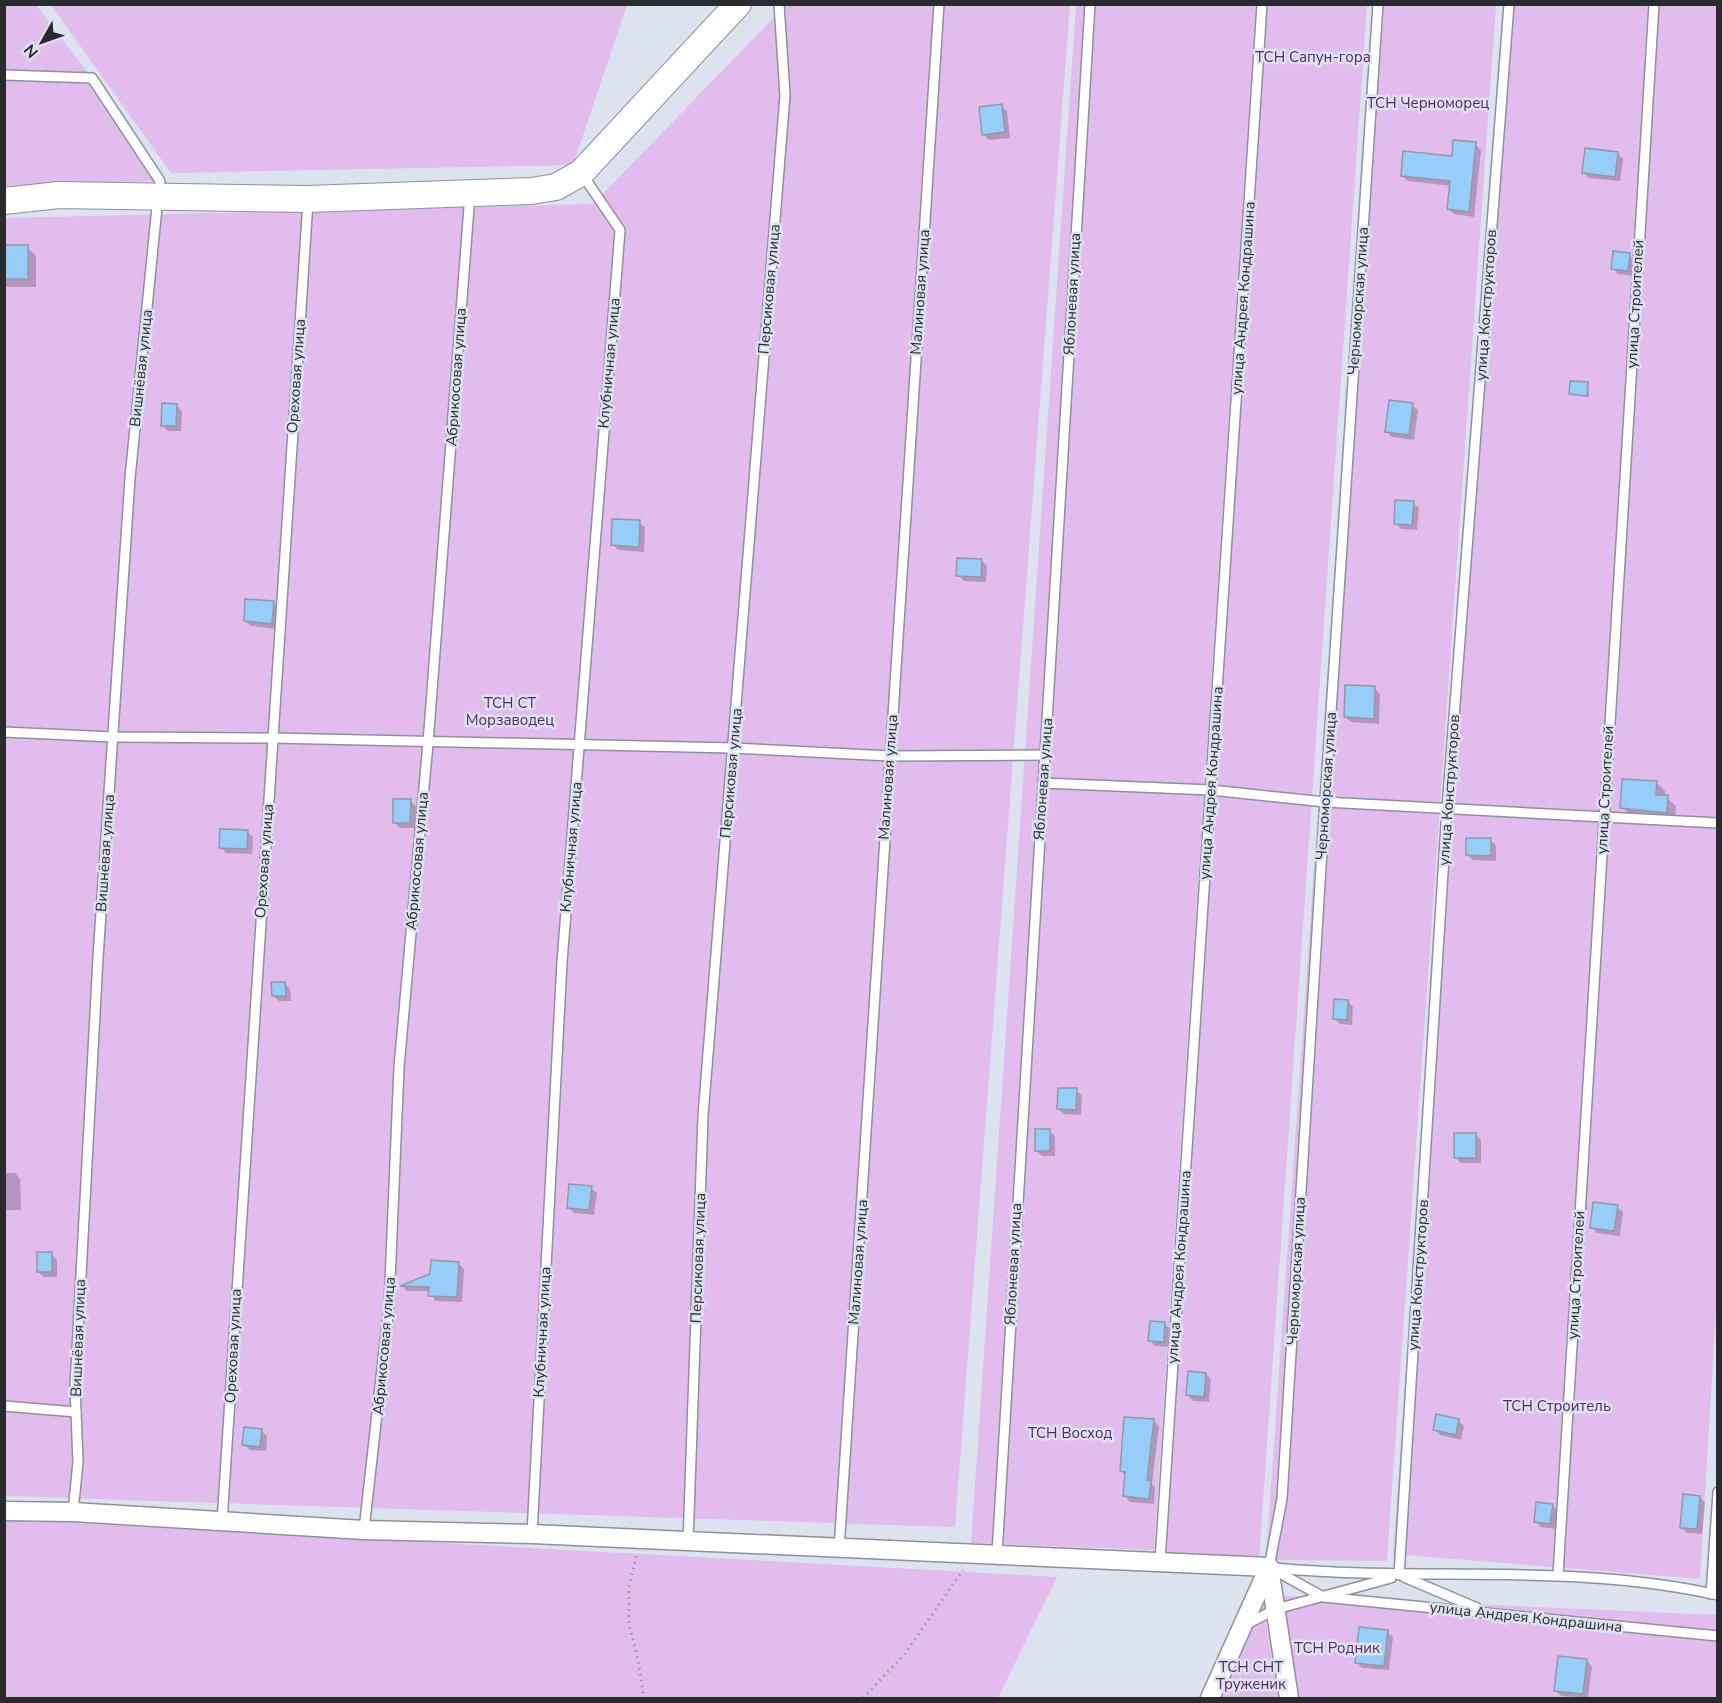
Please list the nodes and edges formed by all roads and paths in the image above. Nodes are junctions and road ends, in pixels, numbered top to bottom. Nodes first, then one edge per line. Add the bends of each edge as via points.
1 (738, 4) edge
2 (779, 4) edge
3 (939, 4) edge
4 (1090, 4) edge
5 (1262, 4) edge
6 (1378, 4) edge
7 (1509, 4) edge
8 (1654, 4) edge
9 (4, 75) edge
10 (581, 173) junction
11 (159, 188) junction
12 (471, 191) junction
13 (308, 199) junction
14 (4, 201) edge
15 (4, 732) edge
16 (113, 737) junction
17 (273, 738) junction
18 (428, 743) junction
19 (579, 746) junction
20 (733, 748) junction
21 (1045, 755) junction
22 (890, 756) junction
23 (1043, 783) junction
24 (1211, 790) junction
25 (1324, 802) junction
26 (1447, 808) junction
27 (1604, 817) junction
28 (1718, 823) edge
29 (4, 1406) edge
30 (76, 1412) junction
31 (1718, 1492) edge
32 (4, 1511) edge
33 (24, 1511) junction
34 (73, 1512) junction
35 (4, 1520) edge
36 (222, 1522) junction
37 (364, 1530) junction
38 (532, 1534) junction
39 (639, 1540) junction
40 (688, 1543) junction
41 (839, 1550) junction
42 (974, 1553) junction
43 (997, 1554) junction
44 (1160, 1561) junction
45 (1269, 1567) junction
46 (1399, 1575) junction
47 (1558, 1575) junction
48 (1714, 1594) edge
49 (1323, 1596) junction
50 (1276, 1609) junction
51 (1488, 1613) junction
52 (1242, 1627) junction
53 (1718, 1636) edge
54 (644, 1698) edge
55 (863, 1698) edge
56 (1210, 1698) edge
57 (1289, 1698) edge

1 - 10 street
2 - 20 lane, Персиковая улица via 785,95
3 - 22 lane, Малиновая улица
4 - 21 lane, Яблоневая улица
5 - 24 lane, улица Андрея Кондрашина
6 - 25 lane, Черноморская улица
7 - 26 lane, улица Конструкторов
8 - 27 lane, улица Строителей
9 - 11 lane via 92,78
10 - 12 street via 556,187
10 - 19 lane, Клубничная улица via 620,230
11 - 13 street
11 - 14 street
11 - 16 lane, Вишнёвая улица via 130,478
12 - 13 street
12 - 18 lane, Абрикосовая улица
13 - 17 lane, Ореховая улица
15 - 16 lane
16 - 17 lane
16 - 30 lane, Вишнёвая улица
17 - 18 lane
17 - 36 lane, Ореховая улица
18 - 19 lane
18 - 37 lane, Абрикосовая улица via 399,1067 389,1306
19 - 20 lane
19 - 38 lane, Клубничная улица via 561,974
20 - 22 lane
20 - 40 lane, Персиковая улица via 704,1116
21 - 22 lane
21 - 23 lane, Яблоневая улица
22 - 41 lane, Малиновая улица
23 - 24 lane
23 - 43 lane, Яблоневая улица
24 - 25 lane
24 - 44 lane, улица Андрея Кондрашина
25 - 26 lane
25 - 45 lane, Черноморская улица via 1282,1499
26 - 27 lane
26 - 46 lane, улица Конструкторов
27 - 28 lane
27 - 47 lane, улица Строителей
29 - 30 lane
30 - 34 lane, Вишнёвая улица via 78,1462
31 - 48 lane
32 - 33 street
33 - 34 street
33 - 35 street
34 - 36 street
36 - 37 street
37 - 38 street
38 - 39 street
39 - 40 street
39 - 54 path via 630,1588 629,1624
40 - 41 street
41 - 42 street
42 - 43 street
42 - 55 path via 904,1655
43 - 44 street
44 - 45 street
45 - 46 lane
45 - 49 lane, улица Андрея Кондрашина
45 - 50 street
45 - 52 street
46 - 47 lane
46 - 49 lane
46 - 51 lane
47 - 48 lane via 1670,1584
49 - 50 lane
49 - 51 lane, улица Андрея Кондрашина
50 - 52 lane
50 - 57 street
51 - 53 lane, улица Андрея Кондрашина
52 - 56 street

